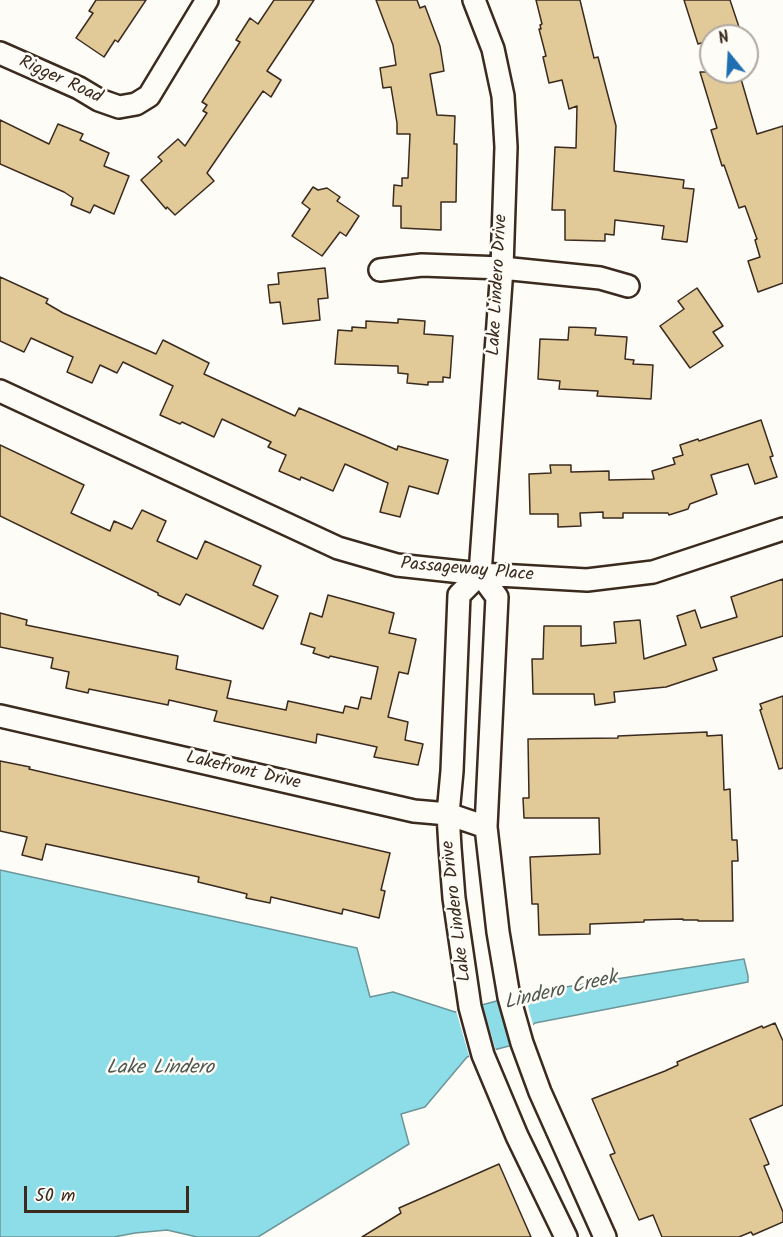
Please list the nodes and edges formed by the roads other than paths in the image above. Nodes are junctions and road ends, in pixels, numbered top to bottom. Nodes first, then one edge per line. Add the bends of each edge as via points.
1 (207, 0) edge
2 (474, 0) edge
3 (0, 53) edge
4 (502, 268) junction
5 (380, 270) dead end
6 (628, 286) dead end
7 (0, 391) edge
8 (783, 529) edge
9 (480, 574) junction
10 (0, 716) edge
11 (448, 814) junction
12 (486, 827) junction
13 (566, 1237) edge
14 (605, 1237) edge

1 - 3 street, Rigger Road via 149,96 136,104 119,107 99,100
2 - 4 street, Lake Lindero Drive via 493,49 502,96 506,147
4 - 5 street via 422,265
4 - 6 street via 600,278
4 - 9 street, Lake Lindero Drive
7 - 9 street, Passageway Place via 338,548 397,565
8 - 9 street, Passageway Place via 653,572 587,580
9 - 11 street, Lake Lindero Drive via 459,595
9 - 12 street, Lake Lindero Drive via 497,597
10 - 11 street, Lakefront Drive via 414,812
11 - 12 street, Lakefront Drive
11 - 13 street, Lake Lindero Drive via 454,898 470,1007 483,1054
12 - 14 street, Lake Lindero Drive via 498,932 522,1043 557,1133

